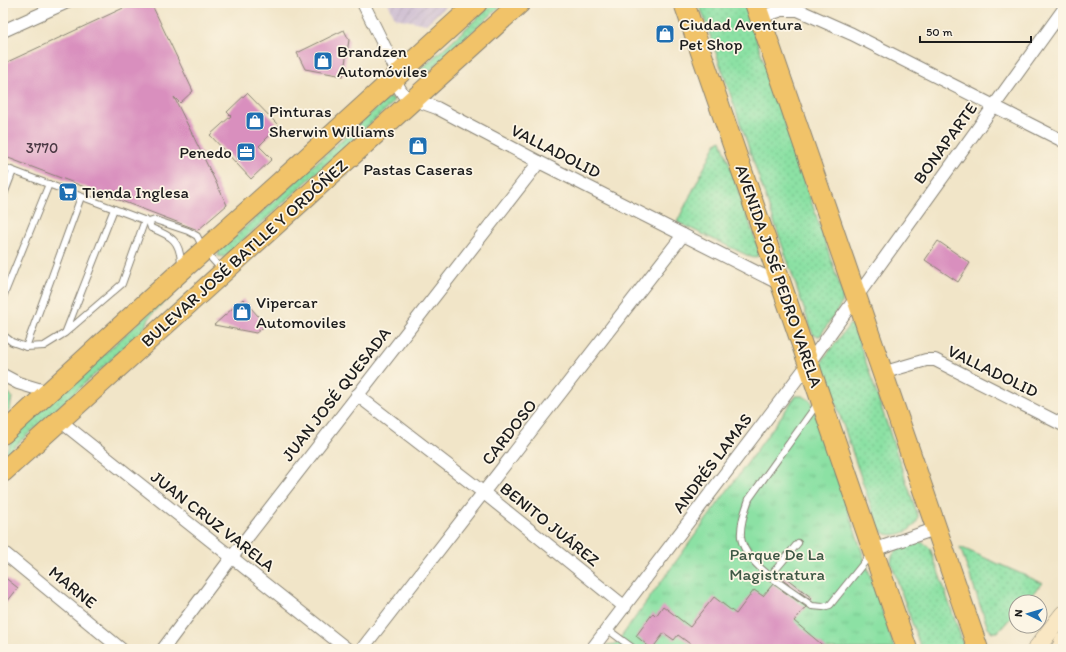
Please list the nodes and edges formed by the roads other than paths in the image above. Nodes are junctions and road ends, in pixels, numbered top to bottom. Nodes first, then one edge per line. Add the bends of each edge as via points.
1 (65, 3) edge
2 (363, 3) edge
3 (477, 3) edge
4 (520, 3) edge
5 (684, 3) edge
6 (758, 10) edge
7 (1063, 10) edge
8 (3, 31) edge
9 (398, 74) junction
10 (412, 99) junction
11 (992, 106) junction
12 (1063, 141) edge
13 (539, 162) junction
14 (3, 167) edge
15 (12, 170) junction
16 (49, 184) junction
17 (3, 197) edge
18 (81, 197) junction
19 (114, 209) junction
20 (147, 221) junction
21 (683, 235) junction
22 (204, 250) junction
23 (182, 270) junction
24 (224, 272) junction
25 (782, 285) junction
26 (857, 296) junction
27 (3, 297) edge
28 (66, 333) junction
29 (3, 335) edge
30 (26, 347) junction
31 (809, 363) junction
32 (882, 373) junction
33 (3, 375) edge
34 (48, 392) junction
35 (357, 395) junction
36 (822, 398) junction
37 (59, 420) junction
38 (1063, 425) edge
39 (3, 434) edge
40 (3, 472) edge
41 (484, 493) junction
42 (936, 529) junction
43 (798, 543) dead end
44 (873, 550) junction
45 (3, 552) edge
46 (232, 557) junction
47 (771, 575) junction
48 (625, 606) junction
49 (1063, 614) edge
50 (607, 629) junction
51 (1063, 640) edge
52 (121, 649) edge
53 (163, 649) edge
54 (347, 649) edge
55 (362, 649) edge
56 (592, 649) edge
57 (634, 649) edge
58 (907, 649) edge
59 (978, 649) edge
60 (1036, 649) edge
61 (1060, 649) edge

1 - 8 street
2 - 9 street, VALLADOLID
3 - 9 main road, BULEVAR JOSÉ BATLLE Y ORDÓÑEZ
4 - 10 main road, BULEVAR JOSÉ BATLLE Y ORDÓÑEZ
5 - 25 main road, AVENIDA JOSÉ PEDRO VARELA
6 - 11 street via 798,10 852,34
6 - 26 main road
7 - 11 street, BONAPARTE
9 - 10 street, VALLADOLID via 398,86 403,94
9 - 22 main road, BULEVAR JOSÉ BATLLE Y ORDÓÑEZ
10 - 13 street, VALLADOLID via 436,108
10 - 24 main road, BULEVAR JOSÉ BATLLE Y ORDÓÑEZ
11 - 12 street
11 - 26 street, BONAPARTE
13 - 21 street, VALLADOLID
13 - 35 street, JUAN JOSÉ QUESADA
14 - 15 lane
15 - 16 lane
15 - 17 lane
16 - 18 lane
16 - 27 lane
18 - 19 lane
18 - 30 lane
19 - 20 lane
19 - 28 lane
20 - 22 lane via 155,220 188,231 197,236
20 - 23 lane via 151,228 170,236 177,244
20 - 28 lane via 122,284
21 - 25 street, VALLADOLID
21 - 41 street, CARDOSO
22 - 23 main road, BULEVAR JOSÉ BATLLE Y ORDÓÑEZ
22 - 24 lane
23 - 34 main road, BULEVAR JOSÉ BATLLE Y ORDÓÑEZ
24 - 37 main road, BULEVAR JOSÉ BATLLE Y ORDÓÑEZ
25 - 31 main road, AVENIDA JOSÉ PEDRO VARELA
26 - 31 street, ANDRÉS LAMAS
26 - 32 main road
28 - 30 lane via 44,346
29 - 30 lane via 12,342
31 - 36 main road, AVENIDA JOSÉ PEDRO VARELA
31 - 48 street, ANDRÉS LAMAS
32 - 38 street, VALLADOLID via 926,360 935,360
32 - 42 main road
33 - 34 street via 18,383
34 - 39 main road, BULEVAR JOSÉ BATLLE Y ORDÓÑEZ
35 - 41 street, BENITO JUÁREZ
35 - 46 street, JUAN JOSÉ QUESADA
36 - 44 main road, AVENIDA JOSÉ PEDRO VARELA
36 - 47 lane via 749,499 744,514 741,538 747,554
37 - 40 main road, BULEVAR JOSÉ BATLLE Y ORDÓÑEZ
37 - 46 street, JUAN CRUZ VARELA
41 - 48 street, BENITO JUÁREZ
41 - 55 street, CARDOSO
42 - 44 street
42 - 59 main road
43 - 47 lane
44 - 47 lane via 830,605 823,607 812,606
44 - 58 main road, AVENIDA JOSÉ PEDRO VARELA
45 - 52 street, MARNE
46 - 53 street, JUAN JOSÉ QUESADA
46 - 54 street, JUAN CRUZ VARELA
48 - 50 street, ANDRÉS LAMAS
49 - 60 main road
50 - 56 street, ANDRÉS LAMAS
50 - 57 lane
51 - 61 main road

